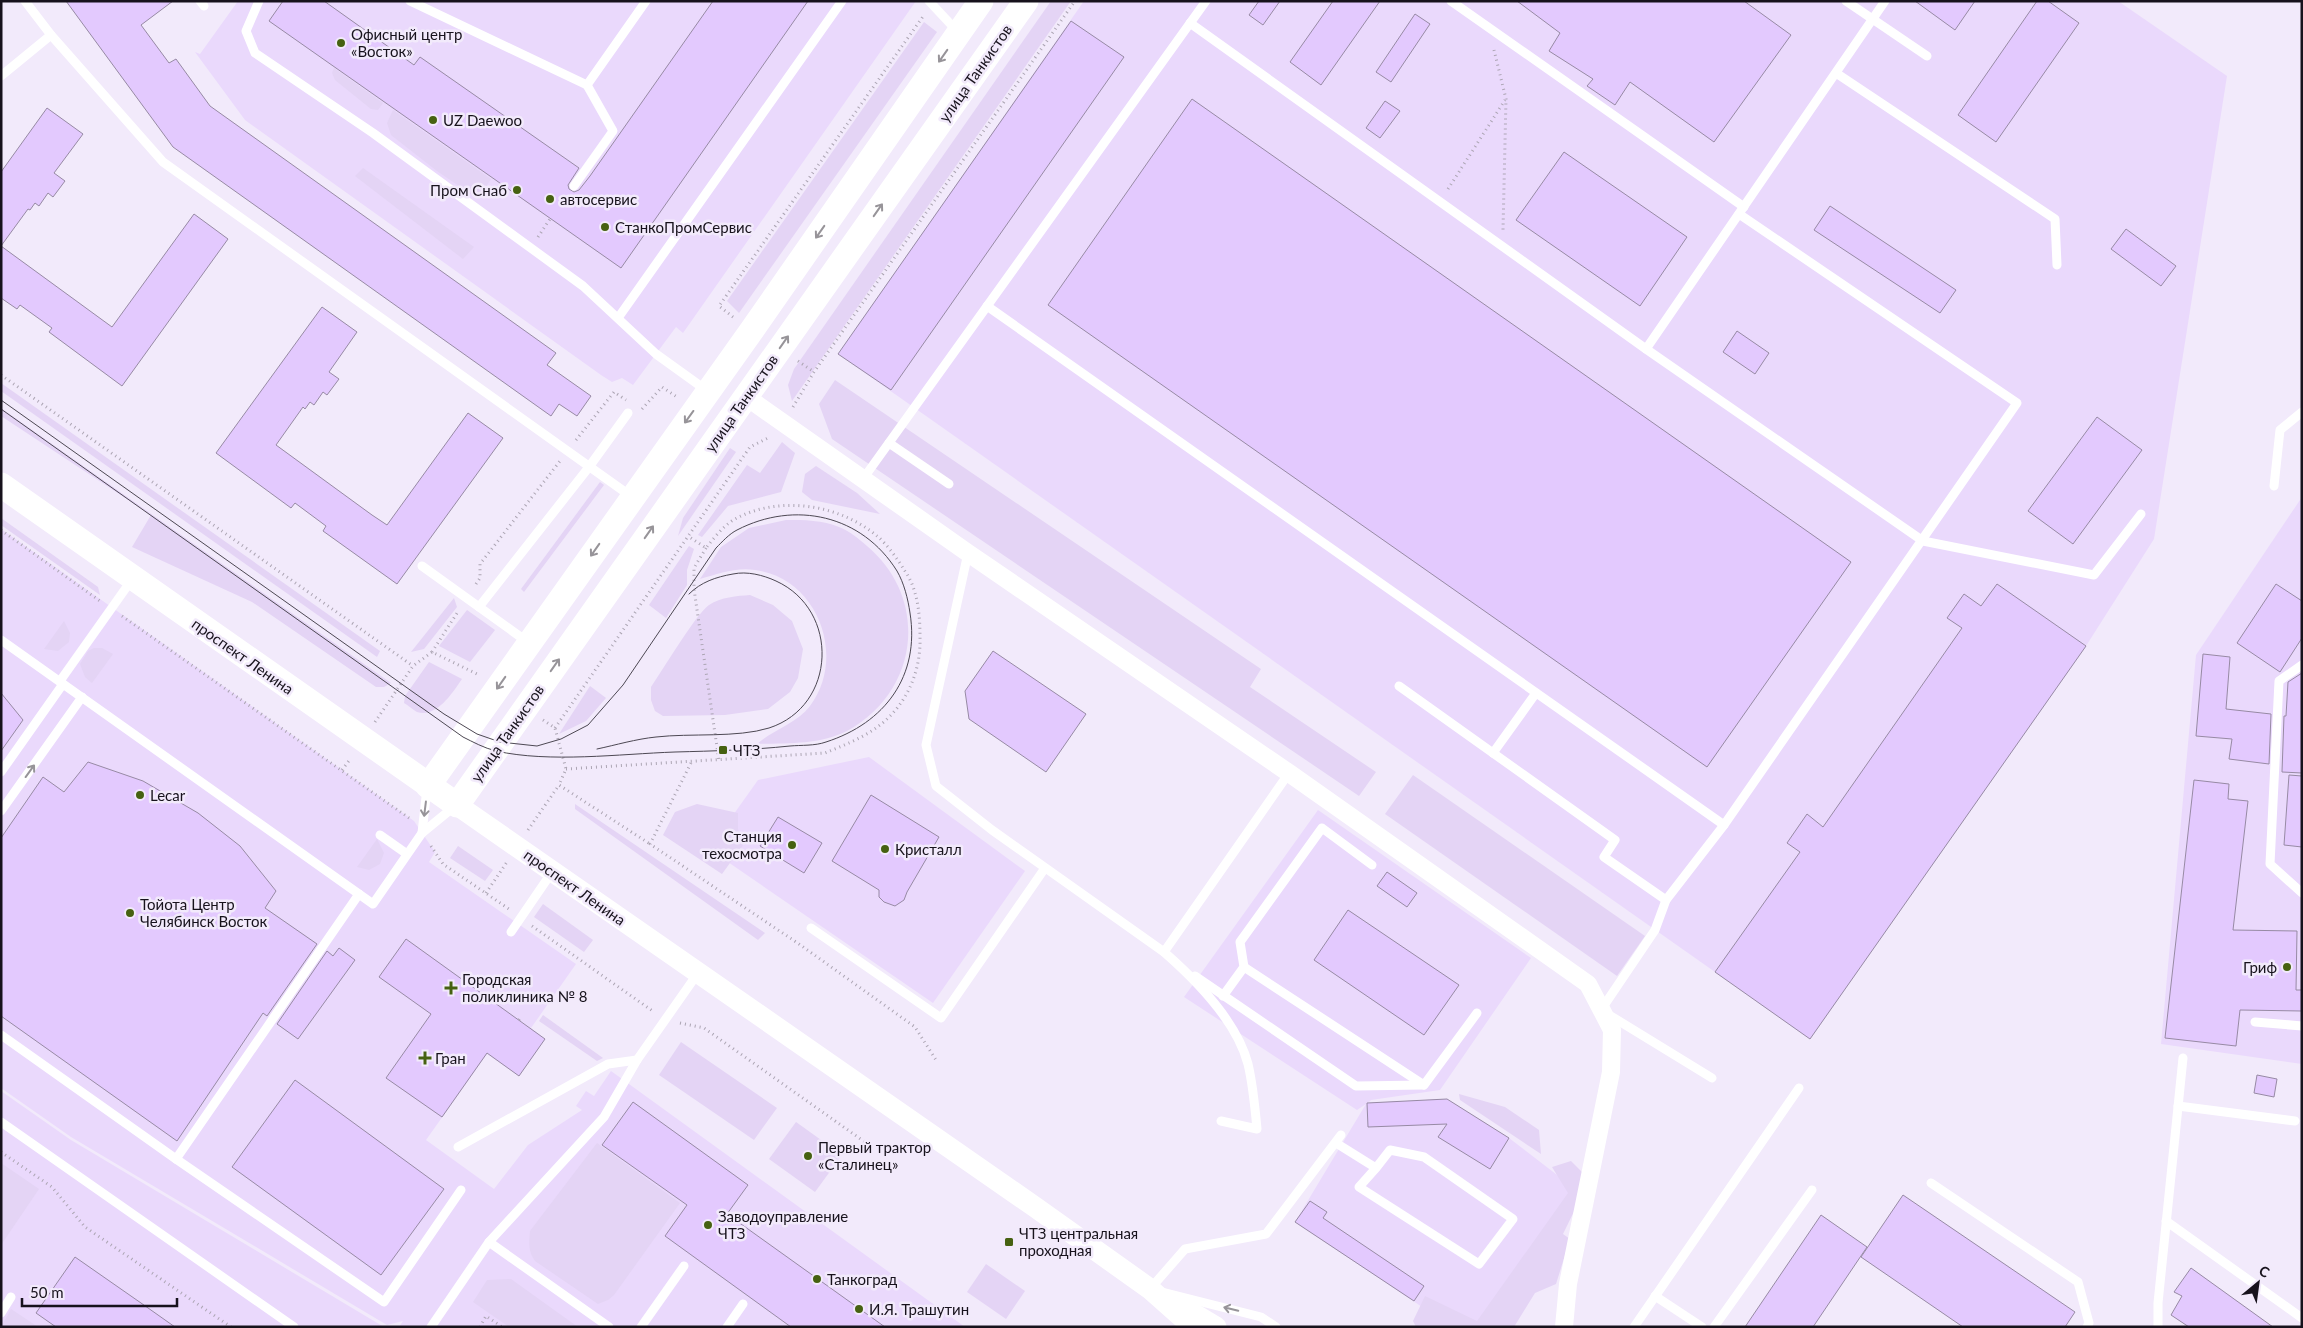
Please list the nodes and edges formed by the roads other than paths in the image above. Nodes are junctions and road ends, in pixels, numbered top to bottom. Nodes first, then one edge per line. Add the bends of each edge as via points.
1 (25, 1) edge
2 (259, 1) edge
3 (410, 1) edge
4 (646, 1) edge
5 (842, 1) edge
6 (981, 1) edge
7 (1026, 1) edge
8 (1206, 1) edge
9 (1451, 1) edge
10 (1846, 1) edge
11 (1885, 1) edge
12 (931, 2) edge
13 (1872, 20) junction
14 (1190, 23) junction
15 (959, 33) junction
16 (51, 35) junction
17 (1926, 56) dead end
18 (1836, 74) junction
19 (1, 76) edge
20 (587, 85) junction
21 (574, 186) dead end
22 (1741, 211) junction
23 (2057, 265) dead end
24 (987, 306) junction
25 (618, 318) junction
26 (1646, 349) junction
27 (713, 385) junction
28 (745, 396) junction
29 (2302, 412) edge
30 (628, 413) dead end
31 (889, 443) junction
32 (588, 467) junction
33 (863, 479) junction
34 (949, 484) dead end
35 (1, 485) edge
36 (2274, 486) dead end
37 (632, 497) junction
38 (2141, 514) dead end
39 (1923, 541) junction
40 (968, 553) junction
41 (422, 566) dead end
42 (133, 578) junction
43 (478, 607) junction
44 (1, 640) edge
45 (529, 643) junction
46 (2302, 665) edge
47 (61, 683) junction
48 (1399, 686) dead end
49 (1536, 692) junction
50 (82, 697) junction
51 (1493, 753) junction
52 (1, 772) edge
53 (1289, 773) junction
54 (428, 786) junction
55 (457, 805) junction
56 (1, 811) edge
57 (1724, 825) junction
58 (422, 833) junction
59 (380, 835) dead end
60 (407, 854) junction
61 (1372, 865) dead end
62 (1045, 868) junction
63 (552, 872) junction
64 (2302, 893) edge
65 (359, 894) junction
66 (1666, 900) junction
67 (812, 928) dead end
68 (511, 932) dead end
69 (1164, 952) junction
70 (1244, 967) junction
71 (1184, 969) junction
72 (698, 973) junction
73 (1223, 996) junction
74 (1602, 1010) junction
75 (1477, 1013) dead end
76 (2254, 1022) dead end
77 (2302, 1026) edge
78 (1, 1035) edge
79 (2183, 1058) dead end
80 (637, 1060) junction
81 (1712, 1078) dead end
82 (1424, 1085) junction
83 (1799, 1088) dead end
84 (2178, 1106) junction
85 (1221, 1121) dead end
86 (2295, 1121) dead end
87 (1, 1122) edge
88 (458, 1147) dead end
89 (176, 1159) junction
90 (1376, 1168) junction
91 (1931, 1183) dead end
92 (460, 1190) dead end
93 (1812, 1190) dead end
94 (2166, 1221) junction
95 (489, 1242) junction
96 (684, 1266) dead end
97 (1150, 1289) junction
98 (1655, 1296) junction
99 (12, 1297) dead end
100 (744, 1304) dead end
101 (1, 1312) edge
102 (2302, 1318) edge
103 (294, 1327) edge
104 (431, 1327) edge
105 (609, 1327) edge
106 (641, 1327) edge
107 (727, 1327) edge
108 (1194, 1327) edge
109 (1216, 1327) edge
110 (1276, 1327) edge
111 (1564, 1327) edge
112 (1634, 1327) edge
113 (1702, 1327) edge
114 (1714, 1327) edge
115 (2087, 1327) edge
116 (2158, 1327) edge

1 - 16 lane
2 - 25 lane via 246,31 255,53 373,133 584,286
3 - 20 lane
4 - 20 lane
5 - 25 lane
6 - 15 main road
28 -> 7 main road, улица Танкистов
8 - 14 lane
9 - 22 lane
10 - 13 lane
11 - 13 lane
12 - 15 lane
13 - 17 lane
13 - 18 lane
14 - 24 lane
14 - 26 lane
15 -> 27 main road
16 - 19 lane
16 - 32 lane via 163,162
18 - 22 lane
18 - 23 lane via 2056,219
20 - 21 lane via 613,131
22 - 26 lane
22 - 39 lane via 2017,404
24 - 31 lane
24 - 49 lane
25 - 27 lane via 656,354
26 - 39 lane
27 - 28 main road
27 -> 37 main road
28 - 33 street
55 -> 28 main road, улица Танкистов
29 - 36 lane via 2280,430
30 - 32 lane
31 - 33 lane
31 - 34 lane
32 - 37 lane
32 - 43 lane
33 - 40 street
35 - 42 main road, проспект Ленина
37 -> 45 main road
38 - 39 lane via 2094,576
39 - 57 lane
40 - 53 street
40 - 62 lane via 926,744 936,786
41 - 43 lane
42 - 47 lane
42 - 54 main road, проспект Ленина
43 - 45 lane
44 - 47 lane
45 -> 54 main road
46 - 64 lane via 2279,681 2270,864
47 - 50 lane
47 - 52 lane
48 - 51 lane
49 - 51 lane
49 - 57 lane
56 -> 50 lane
50 - 65 lane
51 - 66 lane via 1615,840 1604,857
53 - 69 lane
53 - 74 street via 1588,984
54 - 55 main road, проспект Ленина
54 -> 58 lane
55 - 58 lane
55 - 63 street, проспект Ленина
57 - 66 lane
58 - 60 lane
59 - 60 lane
60 - 65 lane via 373,904
61 - 70 lane via 1322,828 1240,942
62 - 67 lane via 941,1018
62 - 69 lane
63 - 68 lane
63 - 72 street, проспект Ленина
65 - 89 lane
66 - 74 lane via 1655,930
69 - 71 lane
70 - 73 lane
70 - 82 lane
71 - 73 lane
71 - 85 lane via 1217,1007 1248,1062 1257,1129
72 - 80 lane
72 - 97 street, проспект Ленина
73 - 82 lane via 1356,1086
74 - 81 lane
74 - 111 street via 1612,1030 1611,1072 1568,1284
75 - 82 lane
76 - 77 lane
78 - 89 lane
79 - 84 lane
80 - 88 lane via 608,1064
80 - 95 lane via 604,1117
83 - 98 lane
84 - 86 lane
84 - 94 lane
87 - 103 lane
89 - 92 lane via 384,1302
90 - 90 lane via 1359,1187 1480,1264 1513,1220 1424,1157 1390,1150
90 - 97 lane via 1338,1139 1266,1234 1185,1249
91 - 115 lane via 2078,1282 2089,1323
93 - 114 lane
94 - 102 lane
94 - 116 lane
95 - 104 lane
95 - 105 lane
96 - 106 lane
97 - 108 street, проспект Ленина
97 - 109 street, проспект Ленина
110 -> 97 lane via 1261,1317
98 - 112 lane
98 - 113 lane
99 - 101 lane
100 - 107 lane

